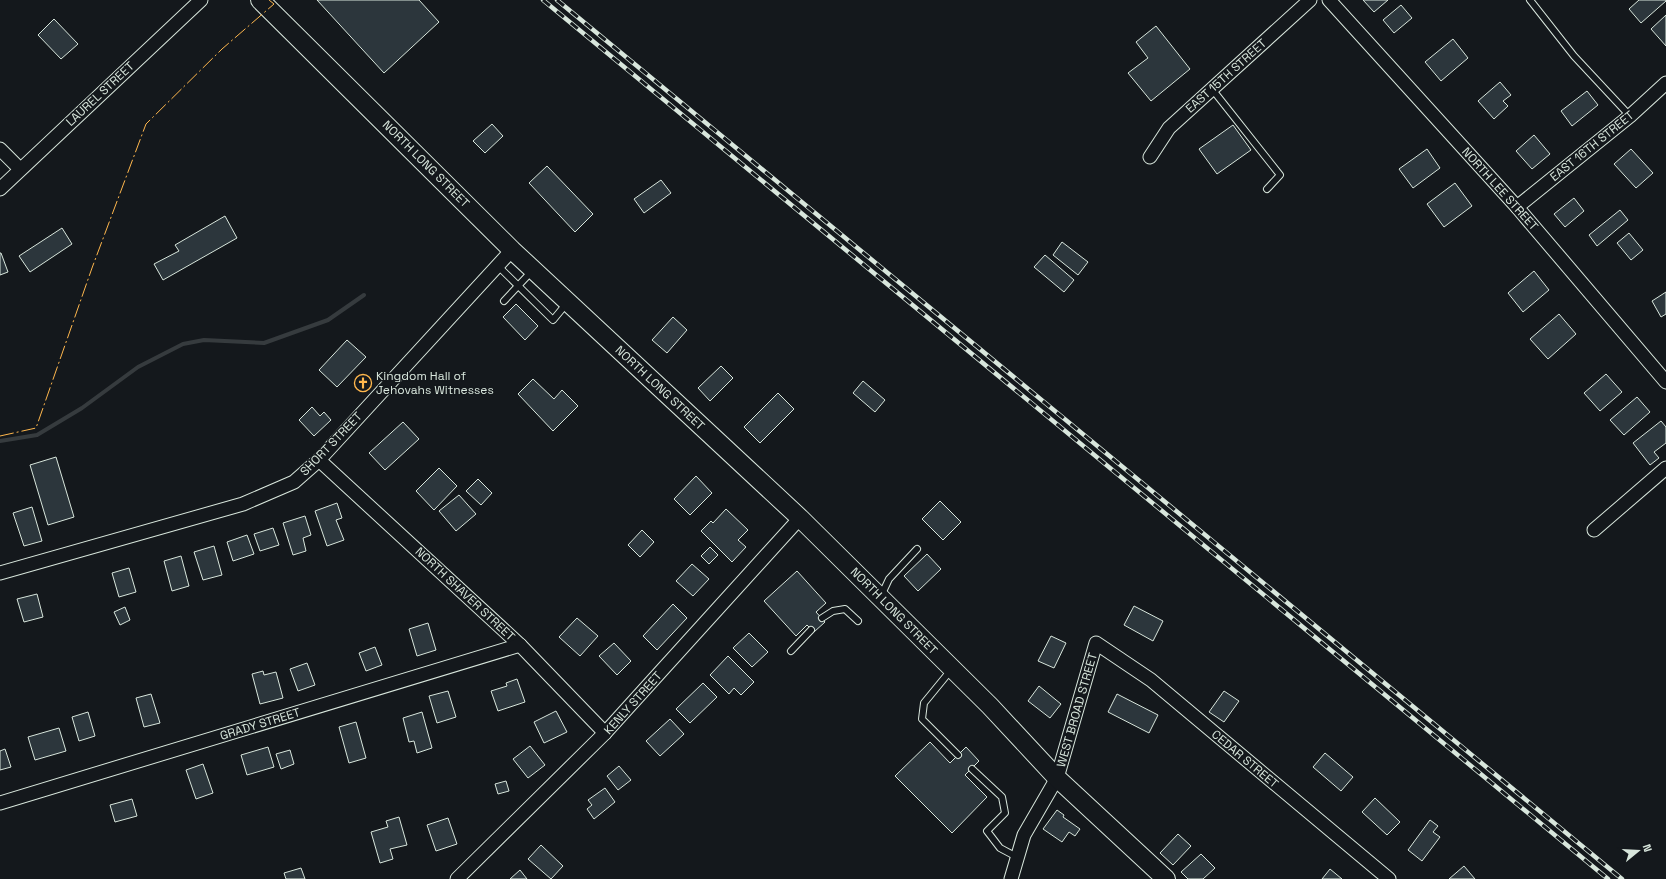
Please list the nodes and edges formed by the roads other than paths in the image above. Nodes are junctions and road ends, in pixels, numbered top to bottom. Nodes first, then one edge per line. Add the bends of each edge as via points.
1 (201, 0) edge
2 (260, 0) edge
3 (1310, 0) edge
4 (1329, 0) edge
5 (1530, 0) edge
6 (1666, 83) edge
7 (1212, 89) junction
8 (1630, 116) junction
9 (0, 149) edge
10 (1150, 157) dead end
11 (20, 169) junction
12 (0, 189) edge
13 (1267, 189) dead end
14 (1517, 207) junction
15 (512, 250) junction
16 (498, 265) junction
17 (533, 269) junction
18 (519, 286) junction
19 (504, 301) dead end
20 (568, 302) junction
21 (1666, 382) edge
22 (319, 460) junction
23 (1666, 468) edge
24 (800, 518) junction
25 (1594, 530) dead end
26 (917, 549) dead end
27 (0, 574) edge
28 (880, 598) junction
29 (822, 618) dead end
30 (858, 621) dead end
31 (811, 630) dead end
32 (1096, 643) joint
33 (520, 645) junction
34 (791, 651) dead end
35 (952, 668) junction
36 (605, 733) junction
37 (958, 755) dead end
38 (972, 769) dead end
39 (1057, 778) junction
40 (0, 802) edge
41 (1018, 857) junction
42 (458, 879) edge
43 (1011, 879) edge
44 (1166, 879) edge
45 (1389, 879) edge

1 - 11 street, LAUREL STREET
2 - 15 street, NORTH LONG STREET
3 - 7 street, EAST 15TH STREET
4 - 14 street, NORTH LEE STREET
5 - 8 lane via 1574,56
6 - 8 street, EAST 16TH STREET
7 - 10 street, EAST 15TH STREET via 1169,128
7 - 13 lane via 1280,175
8 - 14 street, EAST 16TH STREET
9 - 11 street
11 - 12 street, LAUREL STREET
14 - 21 street, NORTH LEE STREET
15 - 16 street, SHORT STREET
15 - 17 street, NORTH LONG STREET
16 - 18 lane
16 - 22 street, SHORT STREET
17 - 18 lane
17 - 20 street, NORTH LONG STREET
18 - 19 lane
18 - 20 lane via 552,320
20 - 24 street, NORTH LONG STREET
22 - 27 street, SHORT STREET via 294,482 243,504
22 - 33 street, NORTH SHAVER STREET
23 - 25 street
24 - 28 street, NORTH LONG STREET
24 - 36 street, KENLY STREET
26 - 28 lane via 888,579
28 - 35 street, NORTH LONG STREET
29 - 30 lane via 833,611 845,609
31 - 34 lane
32 - 39 street, WEST BROAD STREET
32 - 45 street, CEDAR STREET via 1151,680
33 - 36 street, NORTH SHAVER STREET
33 - 40 street, GRADY STREET
35 - 37 lane via 924,703 922,719
35 - 39 street, NORTH LONG STREET
36 - 42 street, KENLY STREET
38 - 41 lane via 1002,797 1005,813 987,831 1000,848
39 - 41 street, WEST BROAD STREET via 1024,835
39 - 44 street, NORTH LONG STREET
41 - 43 street, WEST BROAD STREET

